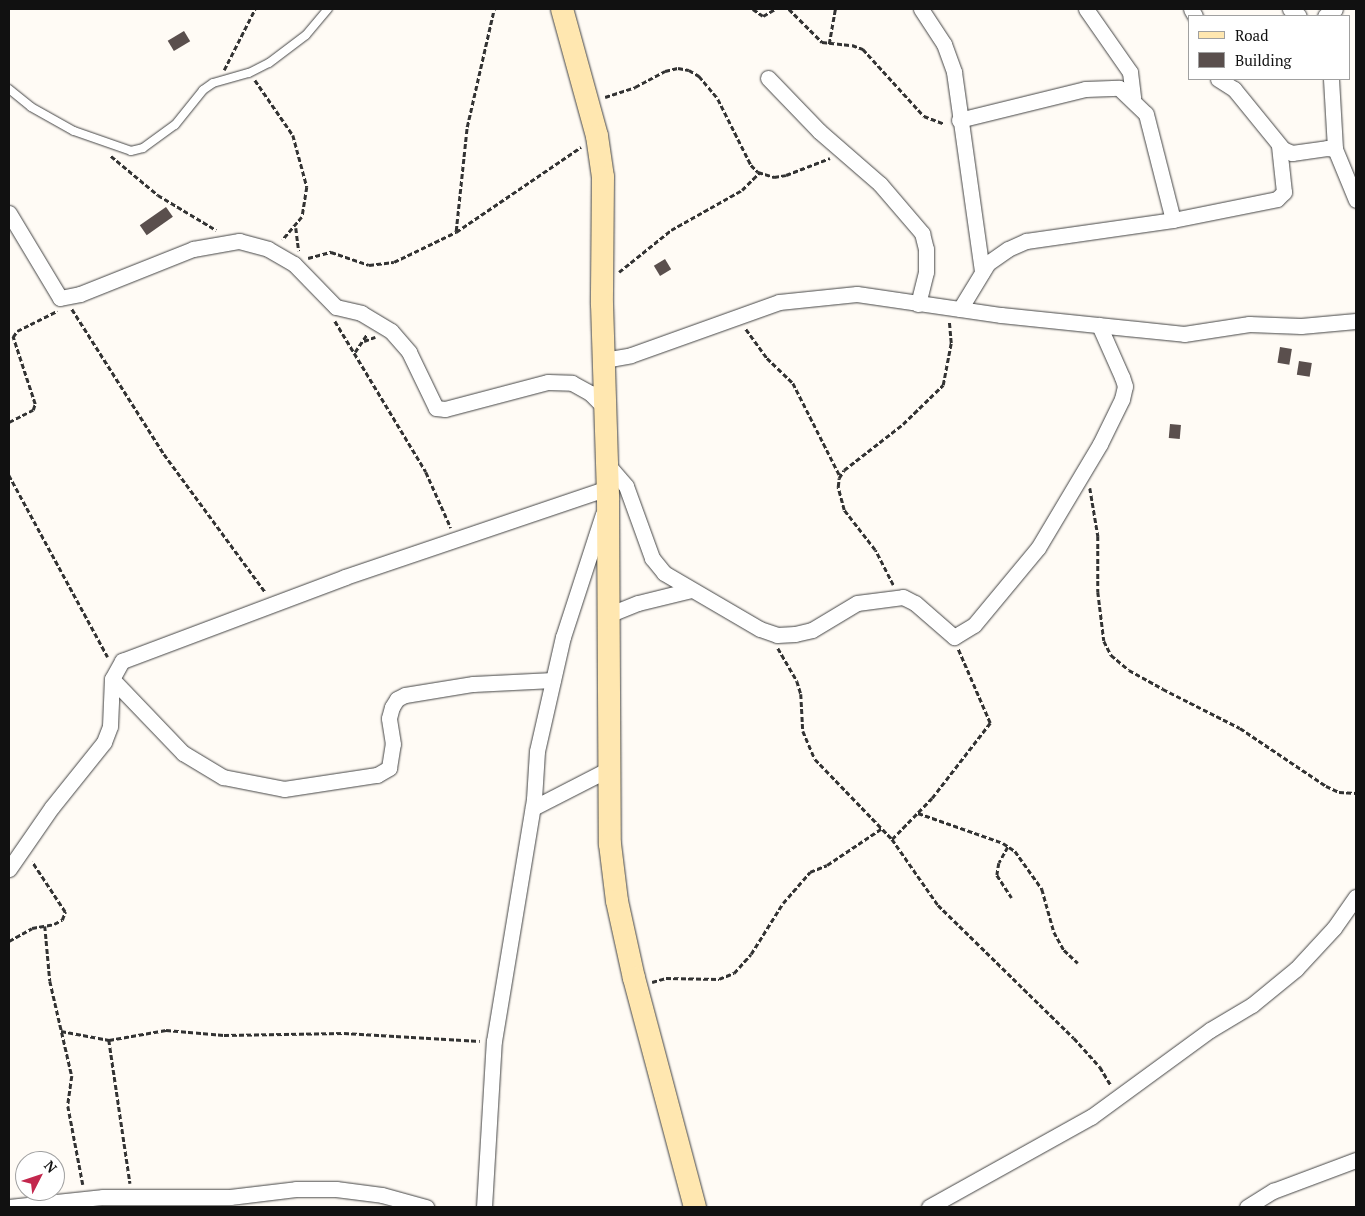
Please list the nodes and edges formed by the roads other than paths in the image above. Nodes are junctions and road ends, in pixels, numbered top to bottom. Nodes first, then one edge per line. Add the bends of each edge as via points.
1 (328, 9) edge
2 (562, 9) edge
3 (921, 9) edge
4 (1086, 9) edge
5 (768, 78) dead end
6 (1220, 80) edge
7 (1331, 80) edge
8 (9, 89) edge
9 (1133, 98) junction
10 (960, 124) junction
11 (1279, 146) junction
12 (1335, 149) junction
13 (1356, 200) edge
14 (9, 212) edge
15 (1173, 220) junction
16 (982, 272) junction
17 (918, 304) junction
18 (954, 308) junction
19 (1356, 321) edge
20 (1099, 325) junction
21 (604, 360) junction
22 (605, 408) junction
23 (607, 464) junction
24 (608, 494) junction
25 (691, 590) junction
26 (608, 615) junction
27 (114, 675) junction
28 (553, 680) junction
29 (609, 769) junction
30 (532, 808) junction
31 (9, 869) edge
32 (1356, 898) edge
33 (1356, 1160) edge
34 (9, 1207) edge
35 (426, 1207) edge
36 (484, 1207) edge
37 (695, 1207) edge
38 (929, 1207) edge
39 (1247, 1207) edge

1 - 8 lane via 290,48 249,73 203,90 175,125 142,148 131,150 97,140 51,120
2 - 21 main road via 597,136 603,177
3 - 10 street via 944,44 954,72
4 - 9 street via 1130,72
5 - 17 street via 880,184 922,233 926,272
6 - 11 street via 1234,89
7 - 12 street
9 - 10 street via 1119,88 1108,86
9 - 15 street via 1146,114
10 - 16 street
11 - 12 street via 1292,153
11 - 15 street via 1281,196
12 - 13 street
14 - 22 street via 56,295 64,299 70,300 193,249 239,241 268,249 294,264 324,298 347,312 376,320 400,339 432,401 440,410 548,382 572,383 590,393
15 - 16 street via 1026,242 1008,248
16 - 18 street
17 - 18 street
17 - 21 street via 857,294 779,302 631,355
18 - 20 street
19 - 20 street via 1301,326 1249,324 1184,334
20 - 25 street via 1125,386 1122,399 1038,548 974,625 954,637 915,604 898,597 857,603 812,630 776,635
21 - 22 main road
22 - 23 main road
23 - 24 main road
23 - 25 street via 626,486 652,558 664,573
24 - 26 main road
24 - 27 street via 456,541 130,656 122,661
24 - 28 street via 563,637
25 - 26 street via 638,603
26 - 29 main road
27 - 28 street via 183,754 223,777 284,789 377,775 389,768 393,744 389,718 397,699 405,695 473,684
27 - 31 street via 110,726 104,742
28 - 30 street via 537,751
29 - 30 street
29 - 37 main road via 612,863 636,986
30 - 36 street via 494,1041
32 - 38 street via 1334,928 1296,969 1252,1005 1210,1030 1091,1117
33 - 39 street via 1273,1191
34 - 35 street via 83,1198 230,1196 296,1189 336,1189 382,1195

